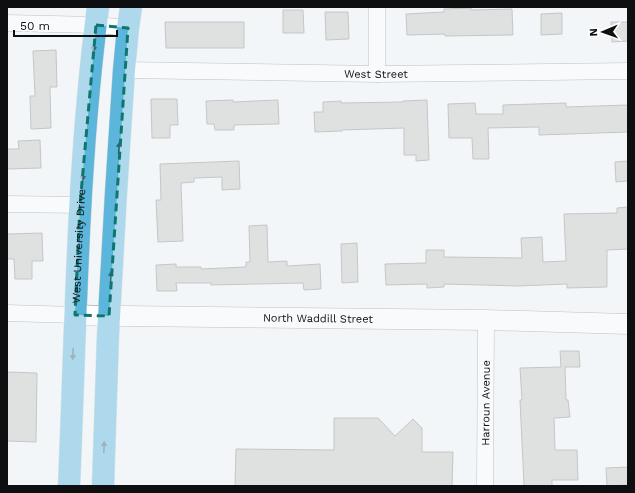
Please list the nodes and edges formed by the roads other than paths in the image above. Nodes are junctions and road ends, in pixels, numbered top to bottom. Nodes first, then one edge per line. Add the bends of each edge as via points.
1 (131, 7) edge
2 (377, 7) edge
3 (97, 16) edge
4 (7, 23) edge
5 (128, 28) junction
6 (124, 70) junction
7 (628, 71) edge
8 (377, 74) junction
9 (7, 204) edge
10 (80, 206) junction
11 (7, 313) edge
12 (75, 315) junction
13 (109, 316) junction
14 (486, 320) junction
15 (628, 324) edge
16 (69, 486) edge
17 (103, 486) edge
18 (485, 486) edge

1 - 5 highway
2 - 8 street
3 - 4 street
3 - 5 street
3 -> 10 highway, West University Drive
5 - 6 highway
6 - 8 street, West Street
13 -> 6 highway
7 - 8 street, West Street
9 - 10 street
10 - 12 highway, West University Drive
11 - 12 street, North Waddill Street
12 - 13 street, North Waddill Street
12 -> 16 highway, West University Drive
13 - 14 street, North Waddill Street
17 -> 13 highway
14 - 15 street, North Waddill Street
14 - 18 street, Harroun Avenue

